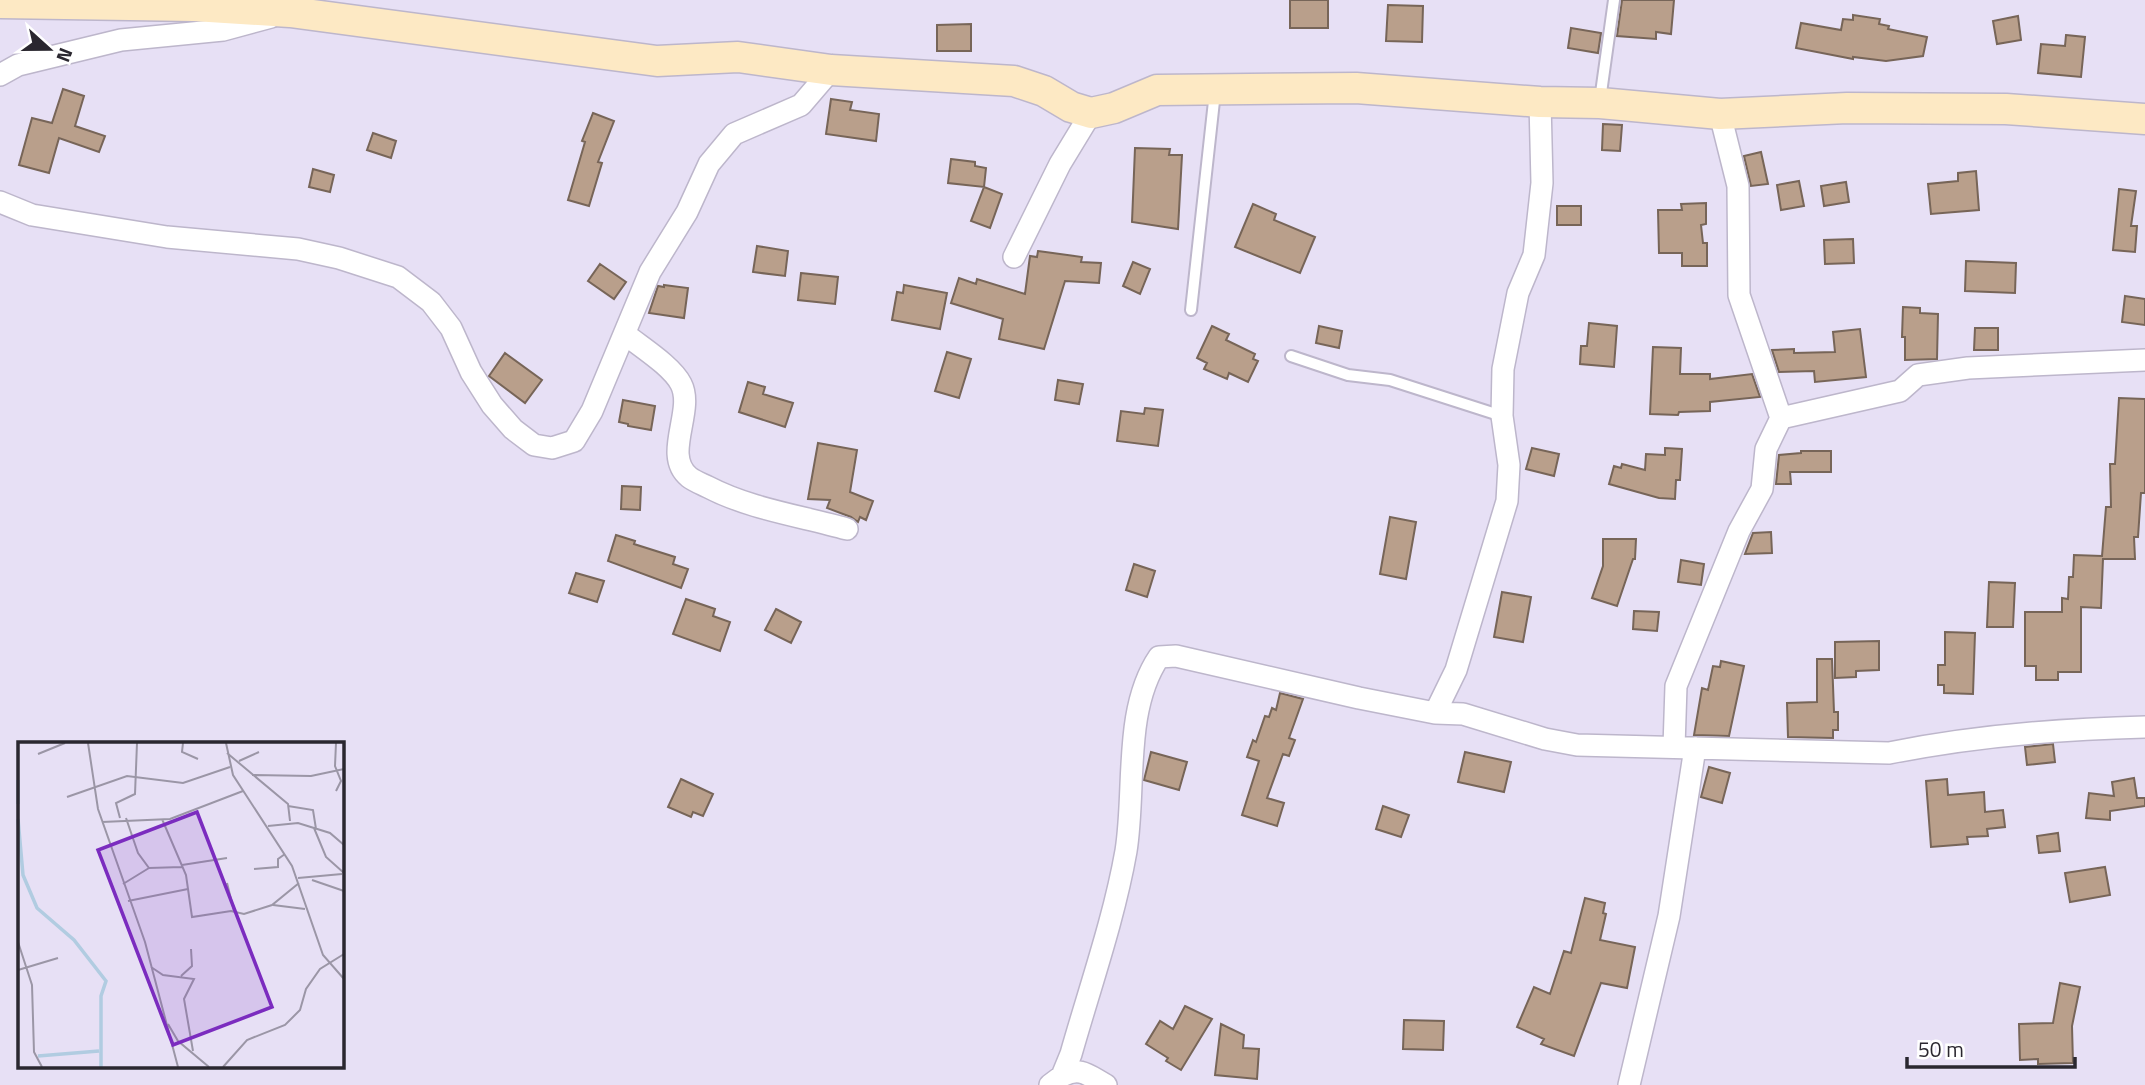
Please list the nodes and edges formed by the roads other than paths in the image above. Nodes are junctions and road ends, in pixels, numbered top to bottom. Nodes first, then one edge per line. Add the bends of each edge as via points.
1 (1614, 0) edge
2 (0, 3) edge
3 (289, 12) junction
4 (831, 70) junction
5 (0, 75) edge
6 (1215, 89) junction
7 (1540, 102) junction
8 (1600, 103) junction
9 (1091, 113) junction
10 (1720, 114) junction
11 (2145, 119) edge
12 (0, 202) edge
13 (1014, 257) dead end
14 (1191, 310) dead end
15 (625, 334) junction
16 (1291, 356) dead end
17 (2145, 360) edge
18 (1502, 416) junction
19 (1781, 418) junction
20 (846, 529) dead end
21 (1435, 713) junction
22 (2145, 727) edge
23 (1684, 747) junction
24 (1056, 1080) edge
25 (1106, 1085) edge
26 (1629, 1085) edge

1 - 8 lane
2 - 3 street
3 - 4 street via 657,61 737,57
3 - 5 street via 223,30 121,40 19,65
4 - 9 street via 1014,81
4 - 15 street via 801,105 734,134 709,164 687,212 650,272
6 - 7 street via 1356,88
6 - 9 street via 1157,90
6 - 14 lane
7 - 8 street
7 - 18 street via 1542,183 1534,255 1518,293 1503,369
8 - 10 street
9 - 13 street
10 - 11 street via 1847,108 2006,109
10 - 19 street via 1738,186 1739,295
12 - 15 street via 32,215 153,235 299,249 398,278 431,302 451,328 492,405 534,445 551,448 574,441
15 - 20 street via 682,385 685,405 678,450 688,477 730,499
16 - 18 lane via 1348,375 1391,380
17 - 19 street via 1968,368 1918,375 1900,391
18 - 21 street via 1509,465 1507,502 1457,670
19 - 23 street via 1766,449 1762,489 1676,686
21 - 23 street via 1463,714 1577,745
21 - 24 street via 1176,656 1158,657 1143,685 1138,710 1119,883 1071,1054
22 - 23 street via 2064,729 1889,754
23 - 26 street via 1669,916
24 - 25 street via 1079,1071

